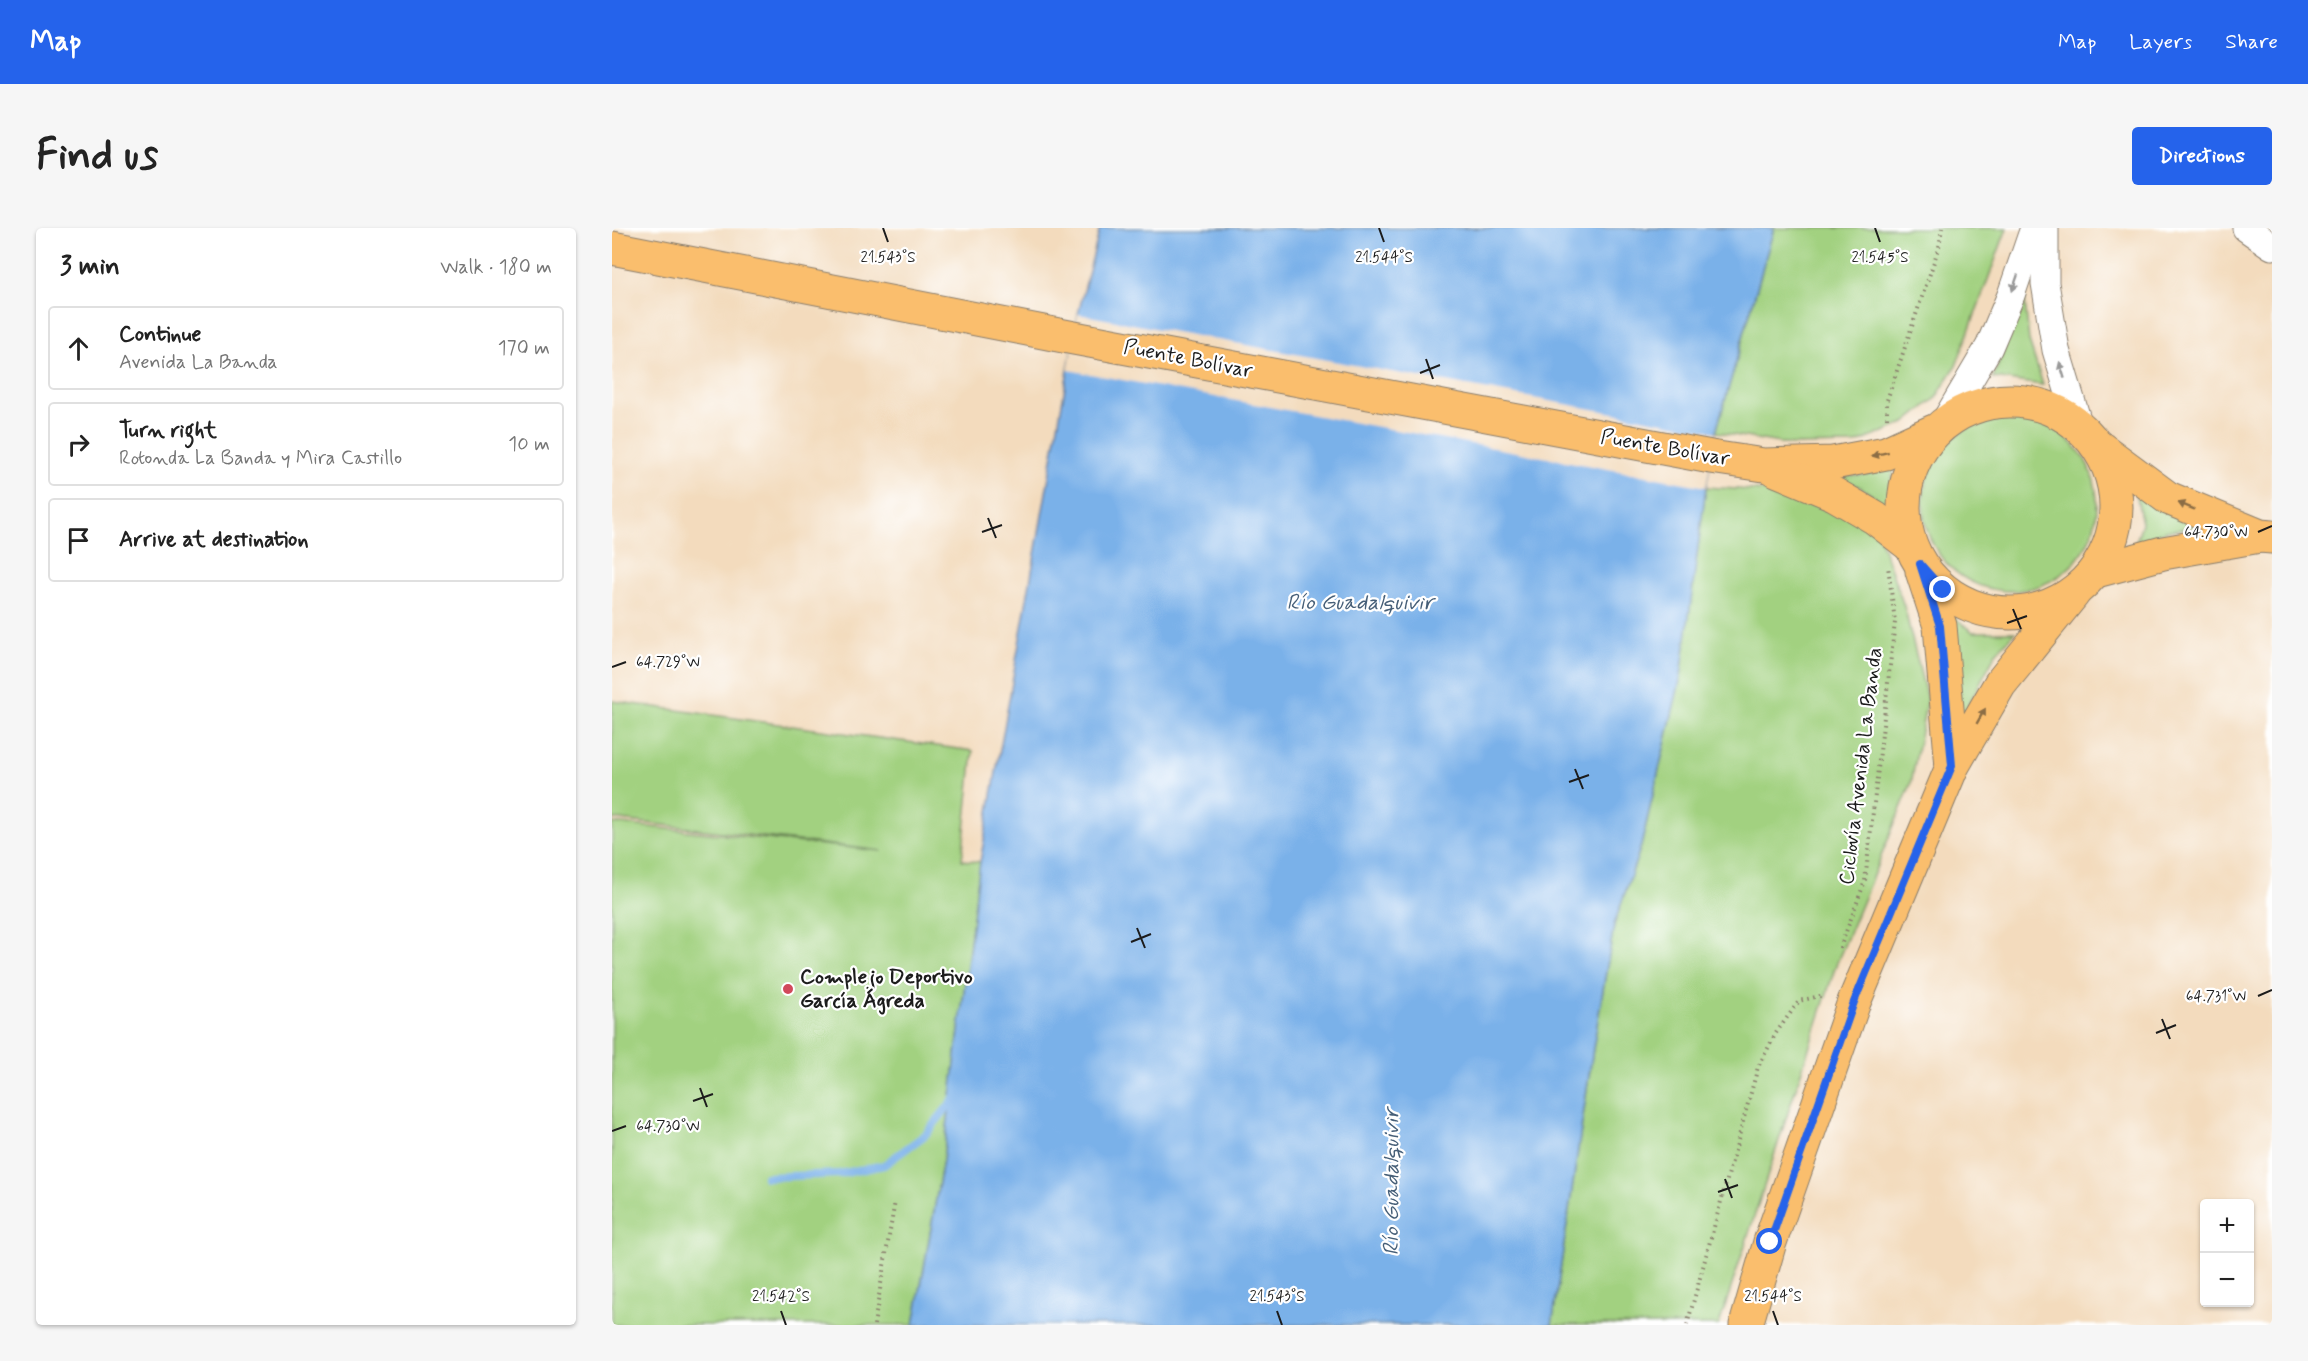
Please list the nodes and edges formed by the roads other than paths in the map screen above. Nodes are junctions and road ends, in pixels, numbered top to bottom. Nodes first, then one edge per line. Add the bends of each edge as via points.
1 (2034, 228) edge
2 (2045, 228) edge
3 (2246, 228) edge
4 (2272, 246) edge
5 (612, 248) edge
6 (1939, 427) junction
7 (2089, 436) junction
8 (1764, 465) junction
9 (2266, 536) edge
10 (1906, 557) junction
11 (2096, 571) junction
12 (2073, 594) junction
13 (1952, 766) junction
14 (1746, 1325) edge

1 -> 6 street via 1989,347
7 -> 2 street via 2056,350 2045,283
3 - 4 street
5 - 8 main road, Puente Bolívar
6 - 7 main road via 1969,408 1997,401 2027,401 2055,410
6 -> 8 main road, Puente Bolívar via 1886,453 1833,463
6 - 10 main road via 1916,456 1906,485
9 -> 7 main road via 2168,498
7 - 11 main road via 2108,465 2117,509 2107,552
8 - 10 main road, Puente Bolívar via 1834,494 1875,518
9 - 11 main road via 2163,553
10 - 12 main road via 1943,590 1973,608 2007,614 2042,609
10 - 13 main road via 1940,626
11 - 12 main road
13 -> 12 main road via 2000,684
13 - 14 main road via 1854,1002 1770,1242

